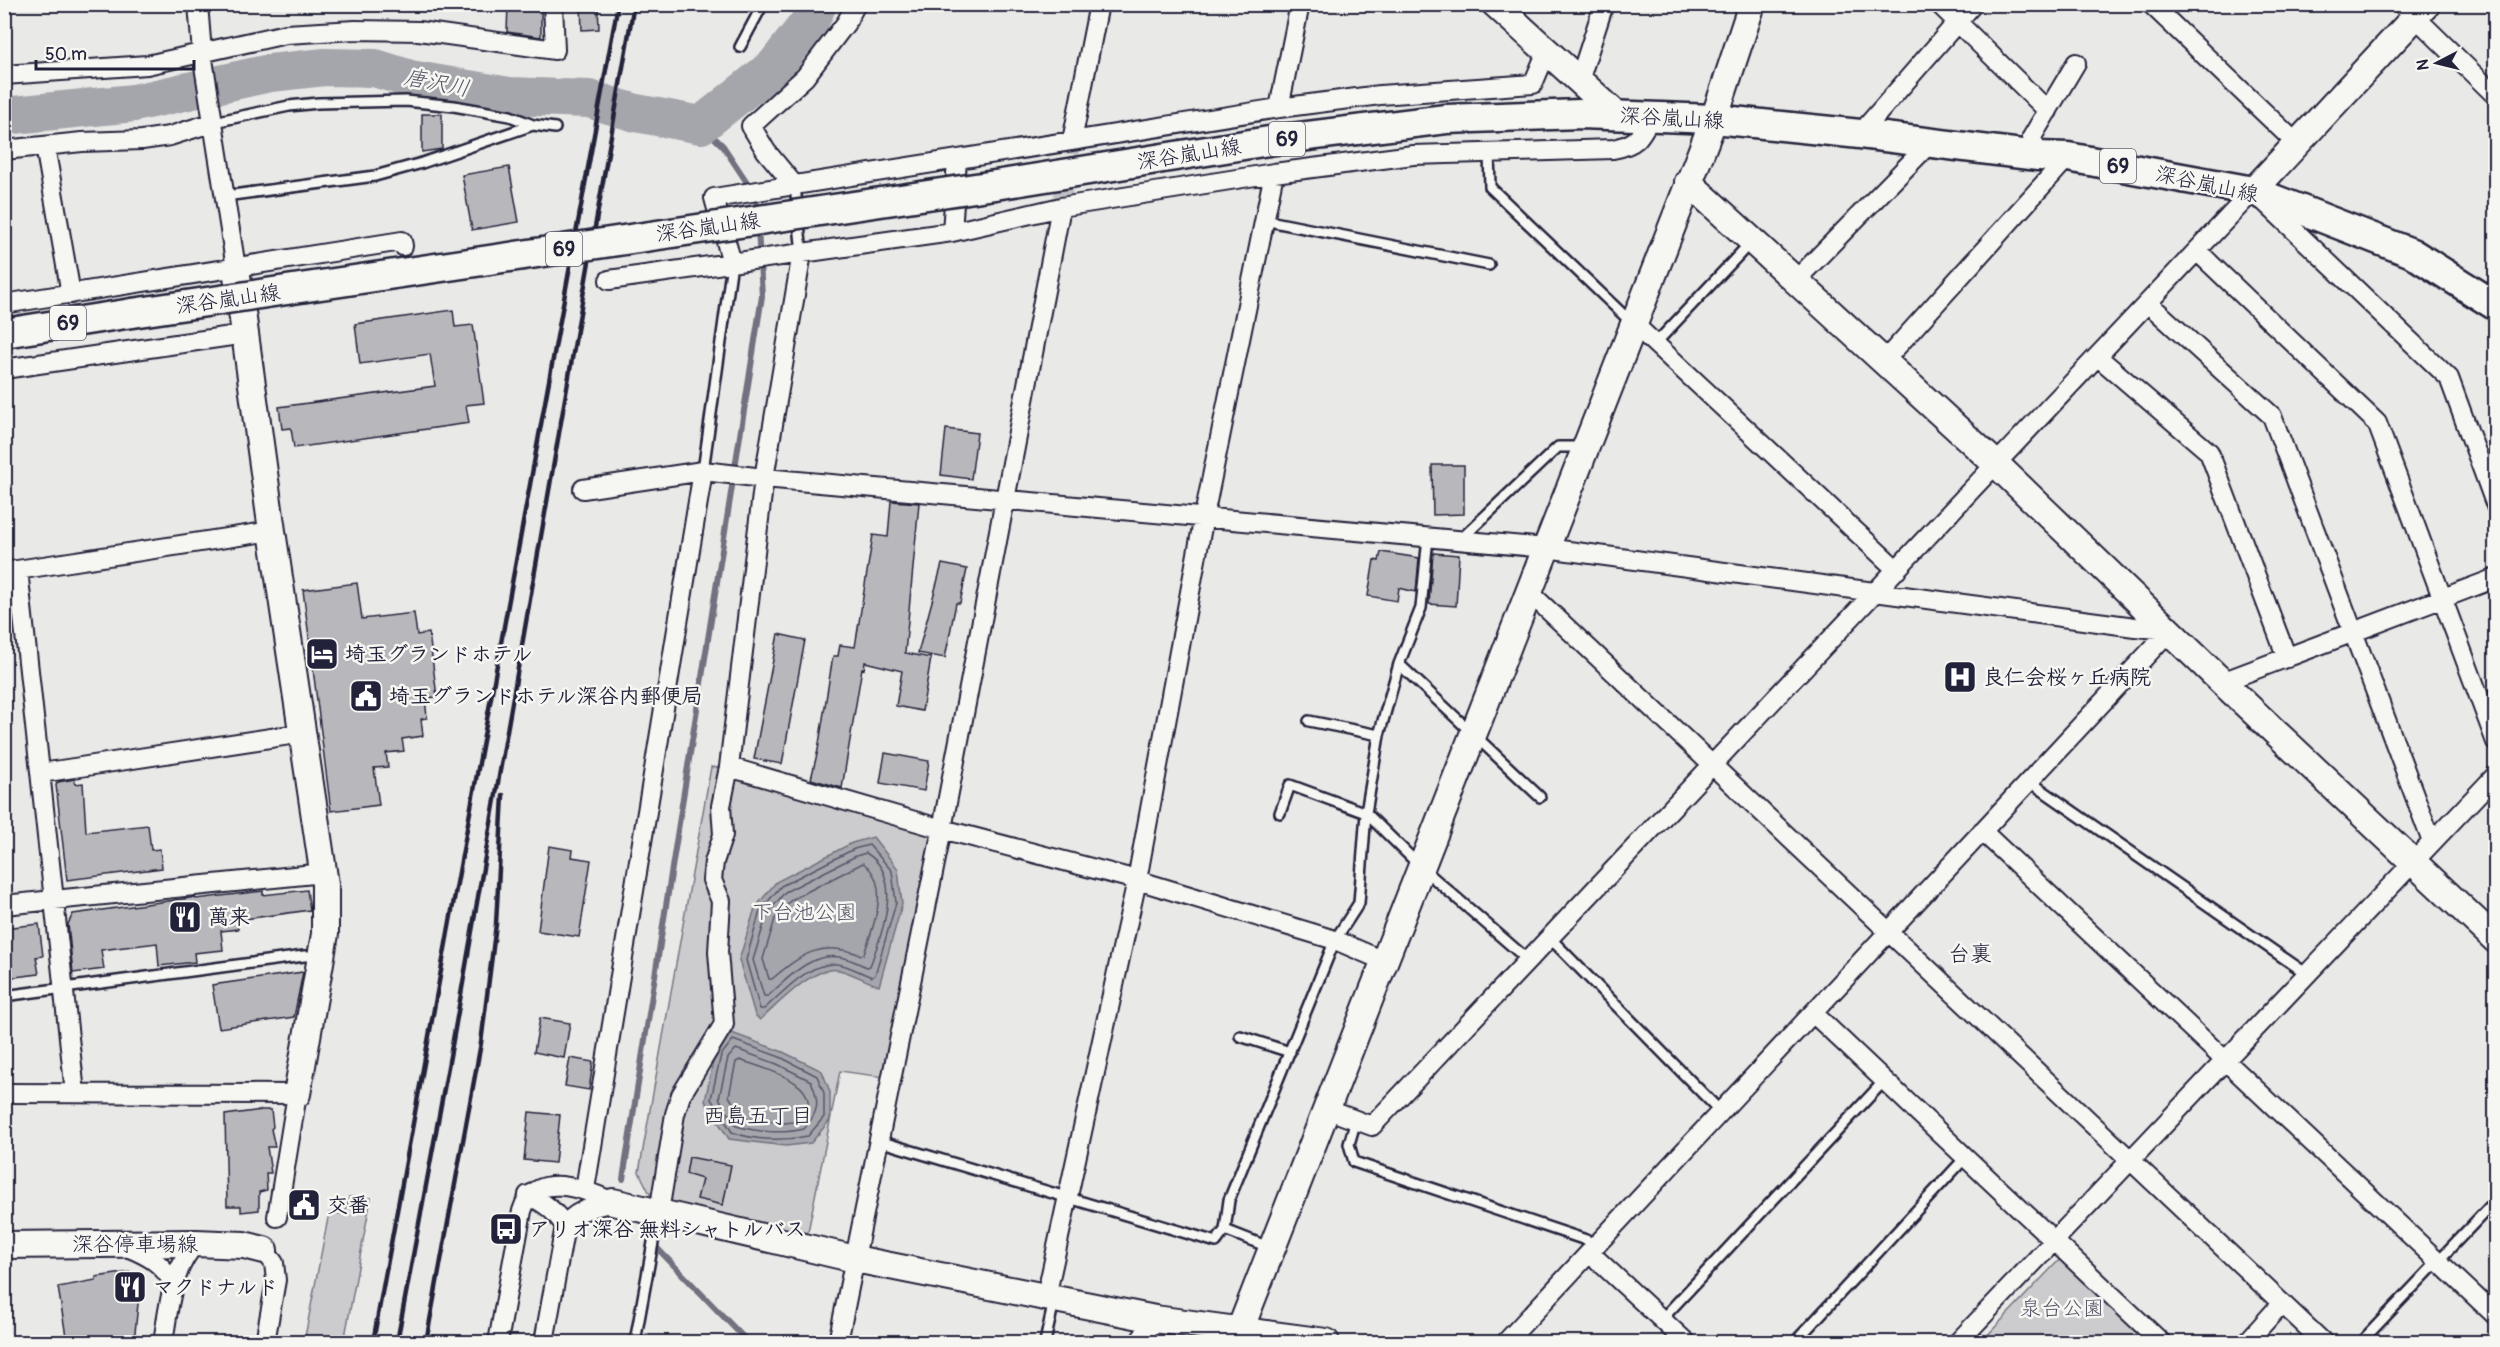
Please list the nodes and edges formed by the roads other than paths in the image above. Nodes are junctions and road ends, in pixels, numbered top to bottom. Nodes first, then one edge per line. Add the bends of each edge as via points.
1 (198, 4) edge
2 (553, 4) edge
3 (763, 4) edge
4 (856, 4) edge
5 (1099, 4) edge
6 (1300, 4) edge
7 (1496, 4) edge
8 (1604, 4) edge
9 (1752, 4) edge
10 (1939, 4) edge
11 (1973, 4) edge
12 (2151, 4) edge
13 (2415, 9) edge
14 (1956, 21) junction
15 (740, 46) dead end
16 (1547, 51) junction
17 (202, 58) junction
18 (2076, 63) dead end
19 (4, 75) edge
20 (1579, 81) junction
21 (2496, 96) edge
22 (1279, 108) junction
23 (2048, 111) junction
24 (1617, 115) junction
25 (1651, 116) junction
26 (213, 118) junction
27 (1713, 119) junction
28 (533, 125) junction
29 (555, 128) dead end
30 (1860, 134) junction
31 (1072, 141) junction
32 (1929, 144) junction
33 (2297, 144) junction
34 (45, 146) junction
35 (4, 150) edge
36 (1489, 152) junction
37 (2038, 156) junction
38 (2068, 157) junction
39 (957, 160) junction
40 (1274, 173) junction
41 (1688, 182) junction
42 (795, 186) junction
43 (2253, 191) junction
44 (225, 196) junction
45 (1060, 207) junction
46 (1264, 220) junction
47 (952, 232) junction
48 (1753, 240) junction
49 (403, 246) dead end
50 (2197, 251) junction
51 (802, 253) junction
52 (732, 263) junction
53 (1489, 264) dead end
54 (236, 268) junction
55 (609, 280) dead end
56 (1796, 280) junction
57 (71, 294) junction
58 (2148, 303) junction
59 (4, 304) edge
60 (2496, 306) edge
61 (1634, 324) junction
62 (4, 333) edge
63 (245, 334) junction
64 (1655, 344) junction
65 (2098, 357) junction
66 (1884, 361) junction
67 (4, 369) edge
68 (1586, 447) junction
69 (1996, 465) junction
70 (706, 471) junction
71 (764, 478) junction
72 (583, 489) dead end
73 (1004, 500) junction
74 (2496, 506) edge
75 (1204, 516) junction
76 (272, 531) junction
77 (1428, 537) junction
78 (1460, 540) junction
79 (1546, 548) junction
80 (1897, 570) junction
81 (11, 571) edge
82 (2496, 578) edge
83 (1528, 592) junction
84 (1877, 592) junction
85 (2441, 598) junction
86 (2170, 630) junction
87 (2353, 631) junction
88 (2287, 658) junction
89 (1399, 664) junction
90 (2222, 682) junction
91 (1309, 721) dead end
92 (303, 733) junction
93 (1473, 734) junction
94 (1379, 735) junction
95 (2496, 742) edge
96 (1712, 764) junction
97 (729, 767) junction
98 (41, 773) junction
99 (2496, 775) edge
100 (2029, 781) junction
101 (1540, 797) dead end
102 (1280, 813) dead end
103 (1366, 813) junction
104 (942, 829) junction
105 (1982, 831) junction
106 (2432, 842) junction
107 (2414, 862) junction
108 (1421, 867) junction
109 (324, 873) junction
110 (1137, 880) junction
111 (54, 900) junction
112 (4, 905) edge
113 (1888, 933) junction
114 (1549, 937) junction
115 (1335, 940) junction
116 (2496, 940) edge
117 (322, 956) junction
118 (1528, 960) junction
119 (1384, 961) junction
120 (2307, 974) junction
121 (64, 988) junction
122 (4, 996) edge
123 (1813, 1013) junction
124 (1240, 1036) dead end
125 (1290, 1052) junction
126 (2226, 1060) junction
127 (1884, 1081) junction
128 (75, 1093) junction
129 (4, 1094) edge
130 (297, 1094) junction
131 (1326, 1109) junction
132 (1721, 1112) junction
133 (1356, 1120) junction
134 (879, 1141) junction
135 (1965, 1158) junction
136 (2130, 1161) junction
137 (528, 1195) junction
138 (1068, 1197) junction
139 (596, 1198) junction
140 (2496, 1200) edge
141 (659, 1212) junction
142 (277, 1217) dead end
143 (566, 1226) junction
144 (1225, 1230) junction
145 (2053, 1242) junction
146 (196, 1243) junction
147 (120, 1244) junction
148 (4, 1245) edge
149 (1271, 1248) junction
150 (1594, 1248) junction
151 (264, 1250) joint
152 (855, 1258) junction
153 (2438, 1261) junction
154 (174, 1284) junction
155 (1050, 1298) junction
156 (2282, 1303) junction
157 (2496, 1316) edge
158 (1155, 1319) junction
159 (1662, 1319) junction
160 (1240, 1330) junction
161 (163, 1342) edge
162 (265, 1342) edge
163 (498, 1342) edge
164 (544, 1342) edge
165 (635, 1342) edge
166 (838, 1342) edge
167 (1045, 1342) edge
168 (1138, 1342) edge
169 (1326, 1342) edge
170 (1506, 1342) edge
171 (1686, 1342) edge
172 (1795, 1342) edge
173 (1958, 1342) edge
174 (2161, 1342) edge
175 (2247, 1342) edge
176 (2322, 1342) edge
177 (2361, 1342) edge

1 - 17 street
2 - 17 street via 555,50 419,31 355,30 286,34
3 - 15 lane
4 - 42 street via 805,77 751,126
5 - 31 street
6 - 22 street
7 - 16 street
8 - 20 street
9 - 27 street
10 - 14 street
11 - 14 street
12 - 33 street
13 - 21 street
13 - 33 street
14 - 23 street
14 - 30 street
16 - 20 street
16 - 22 street via 1533,84 1380,95
17 - 19 street
17 - 26 street
18 - 23 street
20 - 24 street
22 - 31 street
23 - 37 street via 2032,137
24 - 25 main road, 深谷嵐山線 / 69
24 - 62 main road, 深谷嵐山線 / 69, bridge via 1446,119 1275,140
25 - 27 main road, 深谷嵐山線 / 69
25 - 36 street via 1640,138 1629,146
26 - 28 lane via 299,105 406,102 510,116
26 - 34 street via 170,136
26 - 44 street
27 - 30 main road, 深谷嵐山線 / 69
27 - 41 street
28 - 29 lane
28 - 44 lane via 422,164 375,176
30 - 32 main road, 深谷嵐山線 / 69
31 - 39 street
32 - 37 main road, 深谷嵐山線 / 69
32 - 56 street
33 - 43 street
34 - 35 street
34 - 57 street
36 - 40 street via 1413,156
36 - 61 lane via 1490,187
37 - 38 main road, 深谷嵐山線 / 69
38 - 43 main road, 深谷嵐山線 / 69
38 - 66 street
39 - 42 street
39 - 47 street
40 - 45 street
40 - 46 street
41 - 48 street
41 - 61 street
42 - 51 lane
42 - 52 street via 714,198
43 - 50 street
43 - 60 main road, 深谷嵐山線 / 69 via 2412,253
43 - 74 street via 2449,378
44 - 54 street
45 - 47 street
45 - 73 street
46 - 53 lane
46 - 75 street
47 - 51 street
48 - 56 street
48 - 64 lane
49 - 54 street via 402,241
50 - 58 street
50 - 85 street via 2377,423
51 - 52 street
51 - 71 street
52 - 55 street
52 - 70 lane
54 - 57 street
54 - 63 street
56 - 66 street
57 - 59 street
58 - 65 street
58 - 87 street via 2272,416
61 - 64 street
61 - 68 street
63 - 67 street
63 - 76 street
64 - 80 street
65 - 69 street
65 - 88 street via 2209,452
66 - 69 street
68 - 78 lane via 1558,447
68 - 79 street
69 - 80 street
69 - 86 street
70 - 71 street
70 - 72 street
70 - 139 street
71 - 73 street
71 - 97 street
73 - 75 street
73 - 104 street
75 - 77 street
75 - 110 street
76 - 81 street
76 - 92 street
77 - 78 street
77 - 89 lane via 1421,608
78 - 79 street
79 - 83 street
79 - 84 street
80 - 84 street
81 - 98 street
82 - 85 street
83 - 93 street
83 - 96 street
84 - 86 street
84 - 96 street
85 - 87 street
85 - 95 street
86 - 90 street
86 - 100 street
87 - 88 street
87 - 106 street
88 - 90 street
89 - 93 lane
89 - 94 lane
90 - 107 street
91 - 94 lane
92 - 98 street
92 - 109 street
93 - 101 lane
93 - 108 street
94 - 103 lane
96 - 113 street
96 - 114 street
97 - 104 street
97 - 141 street via 721,806 723,835 712,880 722,900 718,952 724,1024 681,1095
98 - 111 street
99 - 106 street
100 - 105 street
100 - 120 lane
102 - 103 lane via 1290,785
103 - 108 lane
103 - 115 lane via 1359,903
104 - 110 street
104 - 134 street
105 - 113 street
105 - 126 street
106 - 107 street
107 - 116 street
107 - 120 street
108 - 118 lane
108 - 119 street
109 - 111 street
109 - 117 street
110 - 115 street
110 - 138 street
111 - 112 street
111 - 121 street
113 - 123 street
113 - 136 street
114 - 118 street
114 - 132 lane
115 - 119 street
115 - 125 lane
117 - 121 lane
117 - 130 street
118 - 133 street via 1372,1126
119 - 131 street
120 - 126 street
121 - 122 lane
121 - 128 street
123 - 127 street
123 - 132 street
124 - 125 lane
125 - 144 lane via 1229,1200
126 - 136 street
126 - 153 street
127 - 135 street
127 - 159 lane
128 - 129 street
128 - 130 street
130 - 142 street
131 - 133 street
131 - 149 street
132 - 150 street
133 - 150 lane via 1349,1144 1354,1162
134 - 138 lane
134 - 152 street
135 - 145 street
135 - 172 lane
136 - 145 street
136 - 156 street
137 - 139 street via 547,1186
137 - 143 street via 543,1202
137 - 163 street
138 - 144 lane via 1216,1242
138 - 155 street
139 - 141 street
139 - 143 street
140 - 153 lane
141 - 152 street
141 - 165 lane
143 - 164 street
144 - 149 lane
145 - 173 street
145 - 174 street
146 - 147 street, 深谷停車場線
146 - 151 street, 深谷停車場線
146 - 154 street via 180,1263
147 - 148 street, 深谷停車場線
147 - 154 street via 154,1258
149 - 160 street
150 - 159 street
150 - 170 street
151 - 162 street via 273,1263 276,1280
152 - 155 street
152 - 166 street
153 - 157 street
153 - 177 lane
154 - 161 street
155 - 158 street
155 - 167 lane
156 - 175 street
156 - 176 street
158 - 160 street
158 - 168 street
159 - 171 street
160 - 169 street

